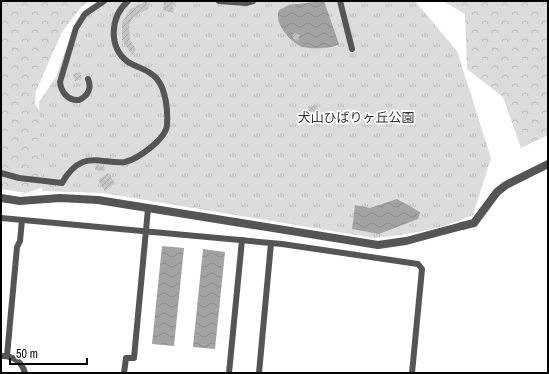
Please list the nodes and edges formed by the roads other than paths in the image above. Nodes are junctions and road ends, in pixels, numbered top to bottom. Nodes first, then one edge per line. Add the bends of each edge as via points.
1 (104, 1) edge
2 (128, 1) edge
3 (219, 1) edge
4 (253, 1) edge
5 (340, 1) edge
6 (352, 49) dead end
7 (88, 79) dead end
8 (548, 164) edge
9 (1, 173) edge
10 (1, 198) edge
11 (148, 209) junction
12 (1, 218) edge
13 (22, 220) junction
14 (146, 232) junction
15 (242, 240) junction
16 (271, 243) junction
17 (4, 356) edge
18 (25, 373) edge
19 (124, 373) edge
20 (229, 373) edge
21 (259, 373) edge
22 (412, 373) edge

1 - 7 lane via 85,14 76,28 60,82 62,91 68,97 79,100 87,95 90,84
2 - 9 lane via 116,17 114,41 121,55 133,65 150,72 162,88 167,126 162,137 126,162 84,162 74,167 62,183 19,178
3 - 4 lane
5 - 6 lane
8 - 11 street via 497,192 474,223 406,241 378,245
10 - 11 street via 98,200
11 - 14 lane
12 - 13 lane
13 - 14 lane
13 - 17 lane
14 - 15 lane
14 - 19 lane via 134,358 126,358
15 - 16 lane
15 - 20 lane
16 - 21 lane
16 - 22 lane via 418,264 422,268
17 - 18 lane via 20,363

